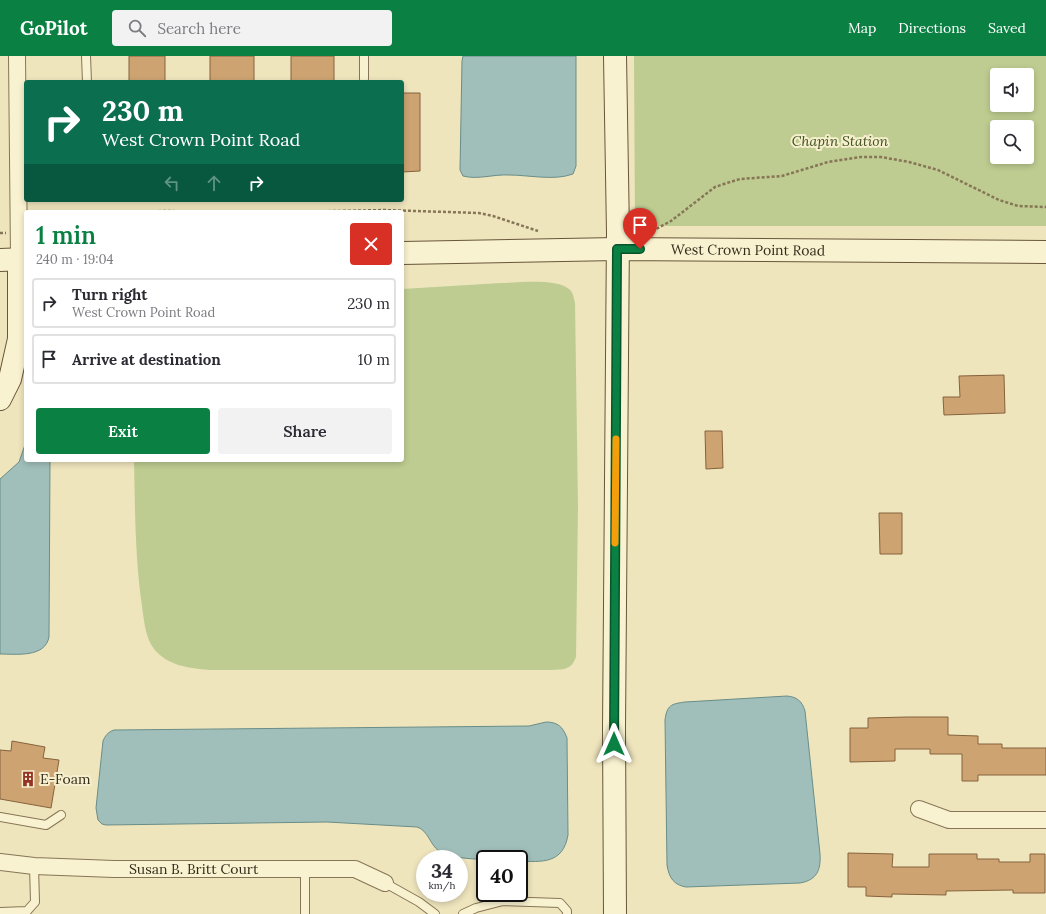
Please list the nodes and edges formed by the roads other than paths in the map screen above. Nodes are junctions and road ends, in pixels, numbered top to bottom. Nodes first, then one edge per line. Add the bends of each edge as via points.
1 (17, 56) edge
2 (86, 56) edge
3 (364, 56) edge
4 (615, 56) edge
5 (364, 79) dead end
6 (87, 80) edge
7 (617, 249) junction
8 (1046, 252) edge
9 (404, 253) edge
10 (15, 259) edge
11 (0, 399) edge
12 (919, 809) dead end
13 (61, 815) dead end
14 (0, 817) edge
15 (1046, 820) edge
16 (0, 862) edge
17 (34, 866) junction
18 (305, 869) junction
19 (385, 883) joint
20 (0, 912) edge
21 (304, 914) edge
22 (435, 914) edge
23 (463, 914) edge
24 (567, 914) edge
25 (615, 914) edge

1 - 10 street
2 - 6 lane
3 - 5 lane
4 - 7 street
7 - 8 street, West Crown Point Road
7 - 9 street, West Crown Point Road
7 - 25 street
10 - 11 street via 19,339 10,379
12 - 15 street via 949,820
13 - 14 lane via 46,825
16 - 17 street, Susan B. Britt Court
17 - 18 street, Susan B. Britt Court via 114,869
17 - 20 lane via 35,902 26,911
18 - 19 street, Susan B. Britt Court via 355,869
18 - 21 lane
19 - 22 lane
23 - 24 lane via 503,901 560,903

